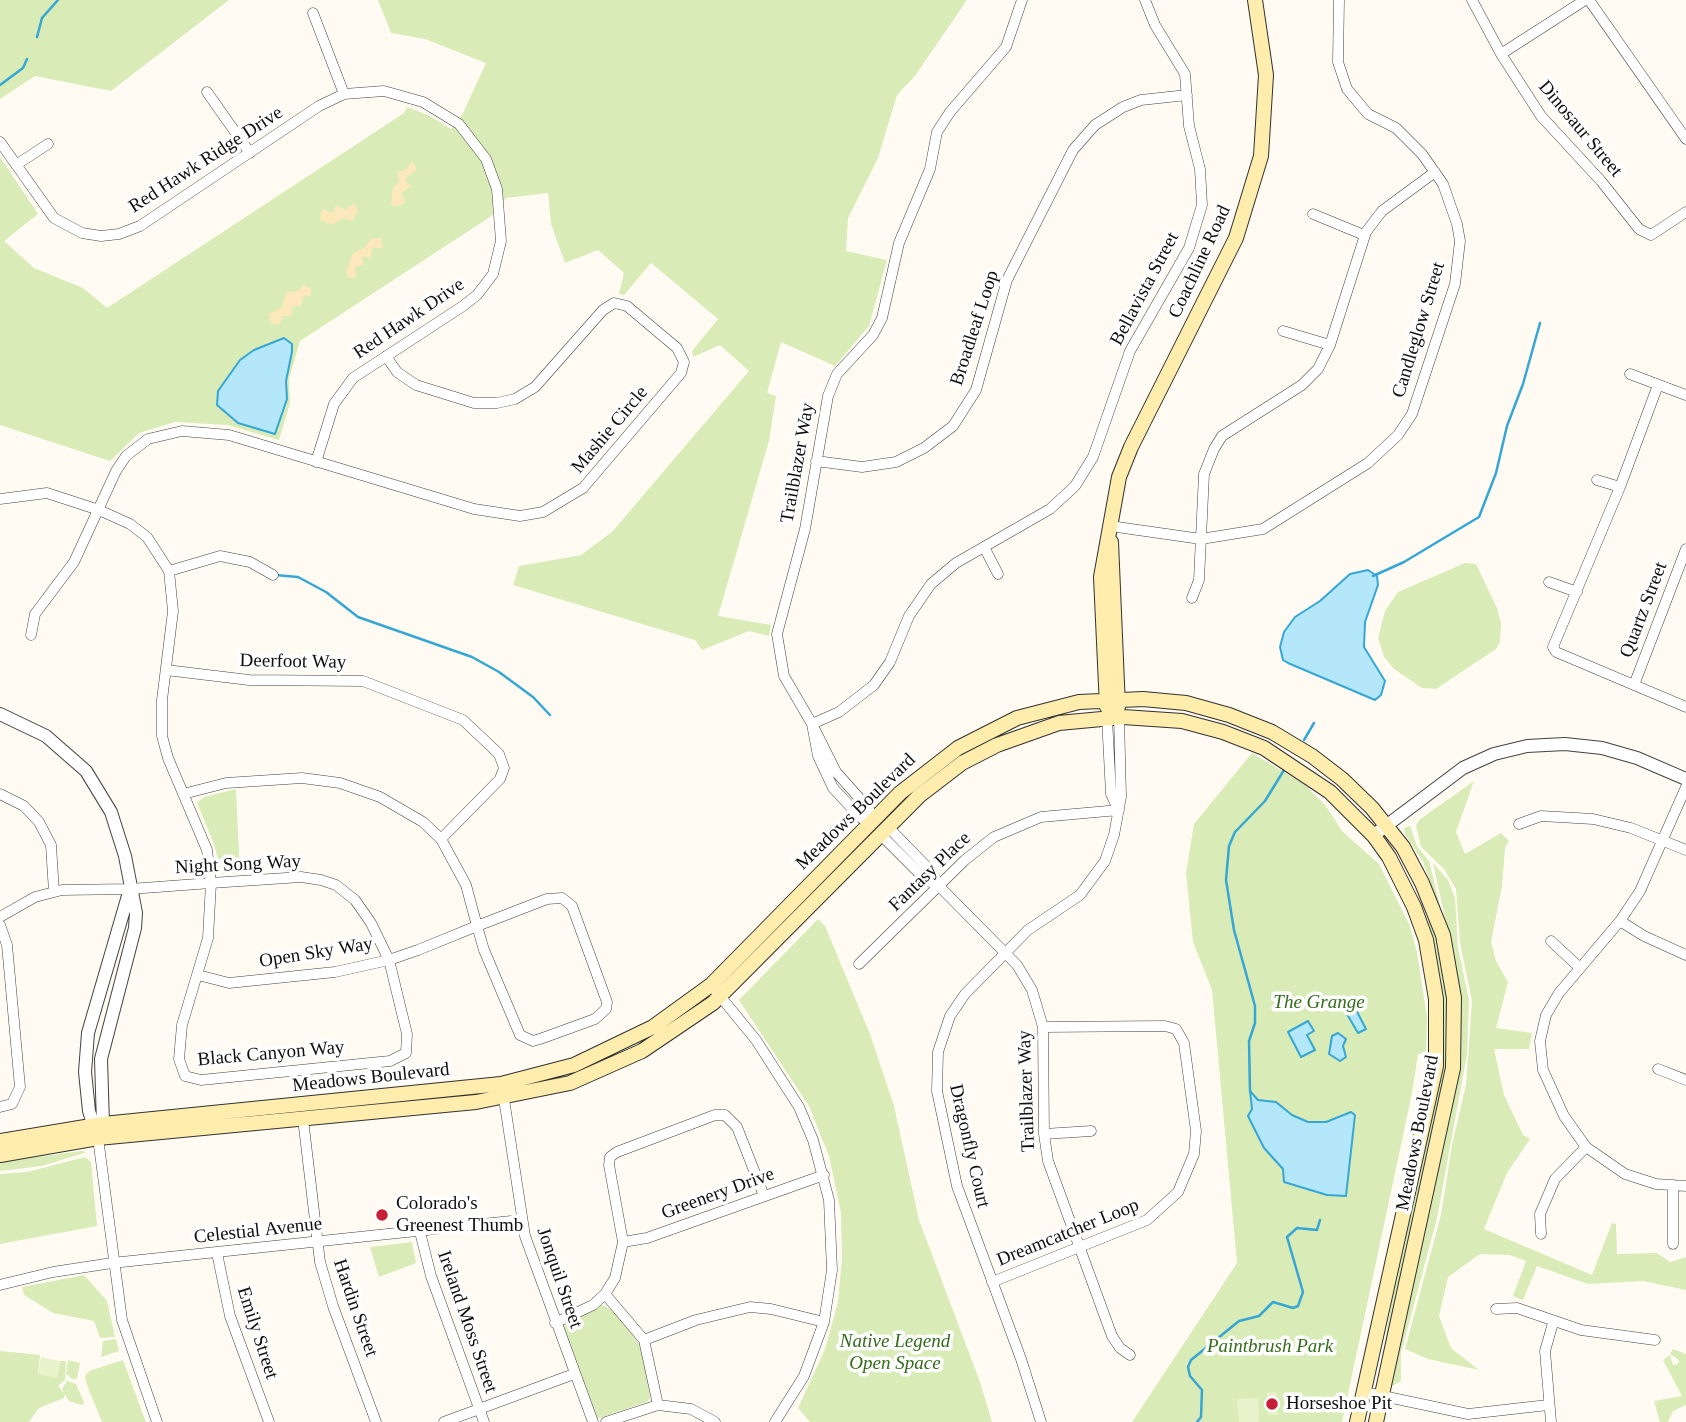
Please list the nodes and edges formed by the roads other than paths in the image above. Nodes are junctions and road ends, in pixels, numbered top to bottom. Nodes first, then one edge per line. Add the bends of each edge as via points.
1 (1023, 0) edge
2 (1145, 0) edge
3 (1255, 0) edge
4 (1339, 0) edge
5 (1472, 0) edge
6 (1587, 0) edge
7 (313, 13) dead end
8 (1501, 54) junction
9 (207, 92) dead end
10 (344, 94) junction
11 (1187, 94) junction
12 (1686, 139) edge
13 (0, 142) edge
14 (48, 144) dead end
15 (250, 153) junction
16 (16, 165) junction
17 (1435, 172) junction
18 (1686, 212) edge
19 (1313, 214) dead end
20 (1364, 235) junction
21 (1283, 331) dead end
22 (1330, 345) junction
23 (386, 356) junction
24 (1630, 374) dead end
25 (1658, 385) junction
26 (1686, 395) edge
27 (816, 461) junction
28 (316, 462) junction
29 (1597, 480) dead end
30 (1620, 487) junction
31 (0, 499) edge
32 (99, 510) junction
33 (1110, 526) junction
34 (1201, 539) junction
35 (984, 547) junction
36 (1686, 549) edge
37 (169, 571) junction
38 (998, 573) dead end
39 (273, 575) dead end
40 (1549, 582) dead end
41 (1577, 592) junction
42 (1192, 598) dead end
43 (31, 635) dead end
44 (166, 670) junction
45 (1634, 685) junction
46 (1112, 700) junction
47 (1686, 707) edge
48 (0, 714) edge
49 (1113, 717) junction
50 (812, 724) junction
51 (1686, 779) edge
52 (1686, 788) edge
53 (0, 794) edge
54 (183, 794) junction
55 (1119, 810) junction
56 (1519, 824) dead end
57 (1387, 825) junction
58 (880, 828) junction
59 (1374, 836) junction
60 (441, 839) junction
61 (1663, 840) junction
62 (1686, 850) edge
63 (211, 883) junction
64 (939, 886) junction
65 (130, 890) junction
66 (54, 892) junction
67 (0, 917) edge
68 (1620, 921) junction
69 (0, 925) edge
70 (477, 926) junction
71 (1551, 942) dead end
72 (1005, 953) junction
73 (1686, 955) edge
74 (388, 960) junction
75 (859, 964) dead end
76 (1580, 968) junction
77 (198, 975) junction
78 (716, 990) junction
79 (1043, 1027) junction
80 (406, 1053) joint
81 (596, 1056) junction
82 (1658, 1069) dead end
83 (1686, 1080) edge
84 (503, 1099) junction
85 (0, 1107) edge
86 (303, 1119) junction
87 (98, 1129) junction
88 (1091, 1131) dead end
89 (1044, 1134) junction
90 (0, 1141) edge
91 (1586, 1147) junction
92 (0, 1155) edge
93 (824, 1175) junction
94 (1673, 1185) junction
95 (1686, 1186) edge
96 (764, 1196) junction
97 (521, 1220) junction
98 (420, 1232) junction
99 (1541, 1234) dead end
100 (623, 1242) junction
101 (317, 1243) junction
102 (1674, 1244) dead end
103 (1080, 1249) junction
104 (217, 1253) junction
105 (112, 1263) junction
106 (992, 1282) junction
107 (0, 1285) edge
108 (605, 1294) junction
109 (1496, 1309) dead end
110 (824, 1322) junction
111 (555, 1323) junction
112 (1553, 1323) junction
113 (644, 1340) junction
114 (1655, 1340) dead end
115 (1130, 1355) dead end
116 (574, 1374) junction
117 (1364, 1392) junction
118 (1381, 1396) junction
119 (658, 1405) junction
120 (1548, 1405) junction
121 (480, 1410) junction
122 (157, 1422) edge
123 (269, 1422) edge
124 (376, 1422) edge
125 (444, 1422) edge
126 (484, 1422) edge
127 (593, 1422) edge
128 (606, 1422) edge
129 (715, 1422) edge
130 (775, 1422) edge
131 (1041, 1422) edge
132 (1357, 1422) edge
133 (1376, 1422) edge
134 (1551, 1422) edge

1 - 27 street, Trailblazer Way via 1006,47 937,132 930,169 899,243 882,318 832,384
2 - 11 street, Bellavista Street via 1155,25 1182,66
3 - 33 main road, Coachline Road via 1265,55 1266,96 1264,136 1253,187 1236,238 1131,447 1117,485
4 - 17 street, Candleglow Street via 1338,62 1347,89 1368,114 1405,134
5 - 8 street, Dinosaur Street
6 - 8 street
6 - 12 street
7 - 10 street
8 - 18 street, Dinosaur Street via 1541,116 1639,229 1651,235
9 - 15 street
10 - 15 street, Red Hawk Ridge Drive
10 - 23 street, Red Hawk Drive via 384,91 447,115 479,147 493,174 499,200 500,252 486,285 463,306
11 - 27 street, Broadleaf Loop via 1123,107 1095,124 1073,150 1007,280 976,390 953,426 896,462 862,467
11 - 35 street, Bellavista Street via 1203,188 1199,221 1189,248 1130,351 1086,472 1050,509
13 - 16 street, Red Hawk Ridge Drive
14 - 16 street
15 - 16 street, Red Hawk Ridge Drive via 140,226 101,236 82,233 54,218
17 - 20 street via 1382,211
17 - 34 street, Candleglow Street via 1457,224 1458,269 1412,414 1398,435 1368,463 1263,529
19 - 20 street
20 - 22 street
21 - 22 street
22 - 34 street via 1318,369 1302,385 1223,436 1204,474
23 - 28 street, Red Hawk Drive via 353,377 339,395
23 - 28 street, Mashie Circle via 397,372 416,385 474,403 506,401 535,387 614,303 627,306 677,348 684,362 681,373 583,488 543,512 520,516 474,509
24 - 25 street
25 - 26 street
25 - 30 street
27 - 50 street, Trailblazer Way via 800,548 777,634 784,676
28 - 32 street, Mashie Circle via 229,435 163,433 125,456
29 - 30 street
30 - 41 street
31 - 32 street, Black Canyon Way via 47,493
32 - 37 street, Black Canyon Way via 147,537
32 - 43 street, Mashie Circle via 74,562 34,614
33 - 34 street, Candleglow Street
33 - 46 main road, Coachline Road via 1101,577
34 - 42 street via 1199,580
35 - 38 street
35 - 50 street, Bellavista Street via 931,584 874,685 852,704
36 - 45 street, Quartz Street
37 - 39 street via 220,556 250,562
37 - 44 street, Black Canyon Way via 173,611
40 - 41 street
41 - 45 street via 1553,647
44 - 54 street, Black Canyon Way via 162,736
44 - 60 street, Deerfoot Way via 249,680 363,681 463,720 499,754 504,768 500,779
45 - 47 street
46 - 49 main road, Coachline Road
46 - 57 main road, Meadows Boulevard via 1202,707 1272,732 1329,768
46 - 58 main road, Meadows Boulevard via 1040,711 976,738 920,775
48 - 65 street via 46,736 86,771 111,812
49 - 55 street, Dragonfly Court via 1111,794
49 - 58 main road, Meadows Boulevard via 1059,723 997,745 944,775
49 - 59 main road, Meadows Boulevard via 1182,721 1264,748 1318,782
50 - 58 street, Trailblazer Way via 836,772
51 - 57 street via 1602,748 1527,746 1463,768
52 - 61 street
53 - 66 street via 24,806 39,822 51,845
54 - 60 street via 256,779 340,783 380,797 423,822
54 - 63 street, Black Canyon Way via 207,850
55 - 64 street, Fantasy Place via 1051,816 1011,828 984,844
55 - 72 street, Dragonfly Court via 1111,848 1090,885 1069,905 1028,930
56 - 61 street via 1541,816 1593,819
57 - 59 street
57 - 118 main road, Meadows Boulevard via 1413,863 1443,935 1454,998 1454,1042 1448,1097
58 - 64 street, Trailblazer Way via 925,878
58 - 78 main road, Meadows Boulevard
58 - 78 main road, Meadows Boulevard via 827,887
59 - 117 main road, Meadows Boulevard via 1402,881 1426,940 1436,999 1437,1042 1431,1094
60 - 70 street via 466,885
61 - 62 street
61 - 68 street via 1640,891
63 - 65 street, Night Song Way
63 - 74 street, Night Song Way via 301,877 336,886 355,900
63 - 77 street, Black Canyon Way via 208,938
64 - 72 street, Trailblazer Way
64 - 75 street, Fantasy Place
65 - 66 street, Night Song Way
65 - 87 street via 135,928 102,1051
65 - 87 street via 88,1033 85,1072
66 - 67 street, Night Song Way
68 - 73 street
68 - 76 street
69 - 85 street via 7,945 19,1087 12,1104
70 - 70 street, Open Sky Way via 547,899 567,900 606,995 606,1009 595,1019 540,1040 525,1039 515,1029
70 - 74 street, Open Sky Way
71 - 76 street
72 - 79 street, Trailblazer Way via 1032,990
72 - 106 street, Dragonfly Court via 950,1016 940,1041 936,1077 957,1186
74 - 77 street, Open Sky Way via 335,972 229,983
74 - 80 street, Night Song Way via 407,1034
76 - 91 street via 1546,1015 1540,1041 1543,1070 1564,1116
77 - 80 street, Black Canyon Way via 181,1034 180,1065 189,1078 390,1061
78 - 81 main road, Meadows Boulevard
78 - 84 main road, Meadows Boulevard via 677,1030 624,1060 570,1083
78 - 93 street via 783,1078
79 - 89 street, Trailblazer Way
79 - 103 street, Dreamcatcher Loop via 1165,1026 1176,1029 1184,1042 1196,1131 1186,1179 1158,1214
81 - 84 main road via 586,1066 508,1092
81 - 87 main road, Meadows Boulevard via 550,1073 491,1085
82 - 83 street
84 - 86 main road, Meadows Boulevard
84 - 97 street, Jonquil Street
86 - 87 main road, Meadows Boulevard
86 - 101 street, Hardin Street
87 - 90 main road, Meadows Boulevard
87 - 92 main road, Meadows Boulevard
87 - 105 street
88 - 89 street
89 - 103 street, Trailblazer Way via 1052,1178
91 - 94 street via 1625,1174
91 - 99 street via 1555,1178 1540,1213
93 - 96 street, Greenery Drive
93 - 110 street via 833,1246
94 - 95 street
94 - 102 street
96 - 100 street, Greenery Drive via 647,1238
96 - 100 street via 737,1127 725,1115 715,1115 610,1157
97 - 98 street, Celestial Avenue
97 - 111 street, Jonquil Street
98 - 101 street, Celestial Avenue
98 - 121 street, Ireland Moss Street via 431,1276
100 - 108 street via 615,1278
101 - 104 street, Celestial Avenue
101 - 124 street, Hardin Street via 333,1306
103 - 106 street, Dreamcatcher Loop
103 - 115 street, Trailblazer Way via 1112,1336
104 - 105 street, Celestial Avenue
104 - 123 street, Emily Street via 230,1316
105 - 107 street, Celestial Avenue
105 - 122 street via 130,1352
106 - 131 street, Dragonfly Court
108 - 111 street
108 - 113 street
109 - 112 street via 1517,1308
110 - 113 street via 750,1307 696,1320
110 - 130 street via 804,1376
111 - 116 street, Jonquil Street
112 - 114 street
112 - 120 street via 1545,1351
113 - 119 street
116 - 121 street
116 - 127 street, Jonquil Street
117 - 118 street
117 - 132 main road, Meadows Boulevard
118 - 120 street via 1468,1414
118 - 133 main road, Meadows Boulevard
119 - 128 street
119 - 129 street via 691,1409
120 - 134 street
121 - 125 street
121 - 126 street, Ireland Moss Street

